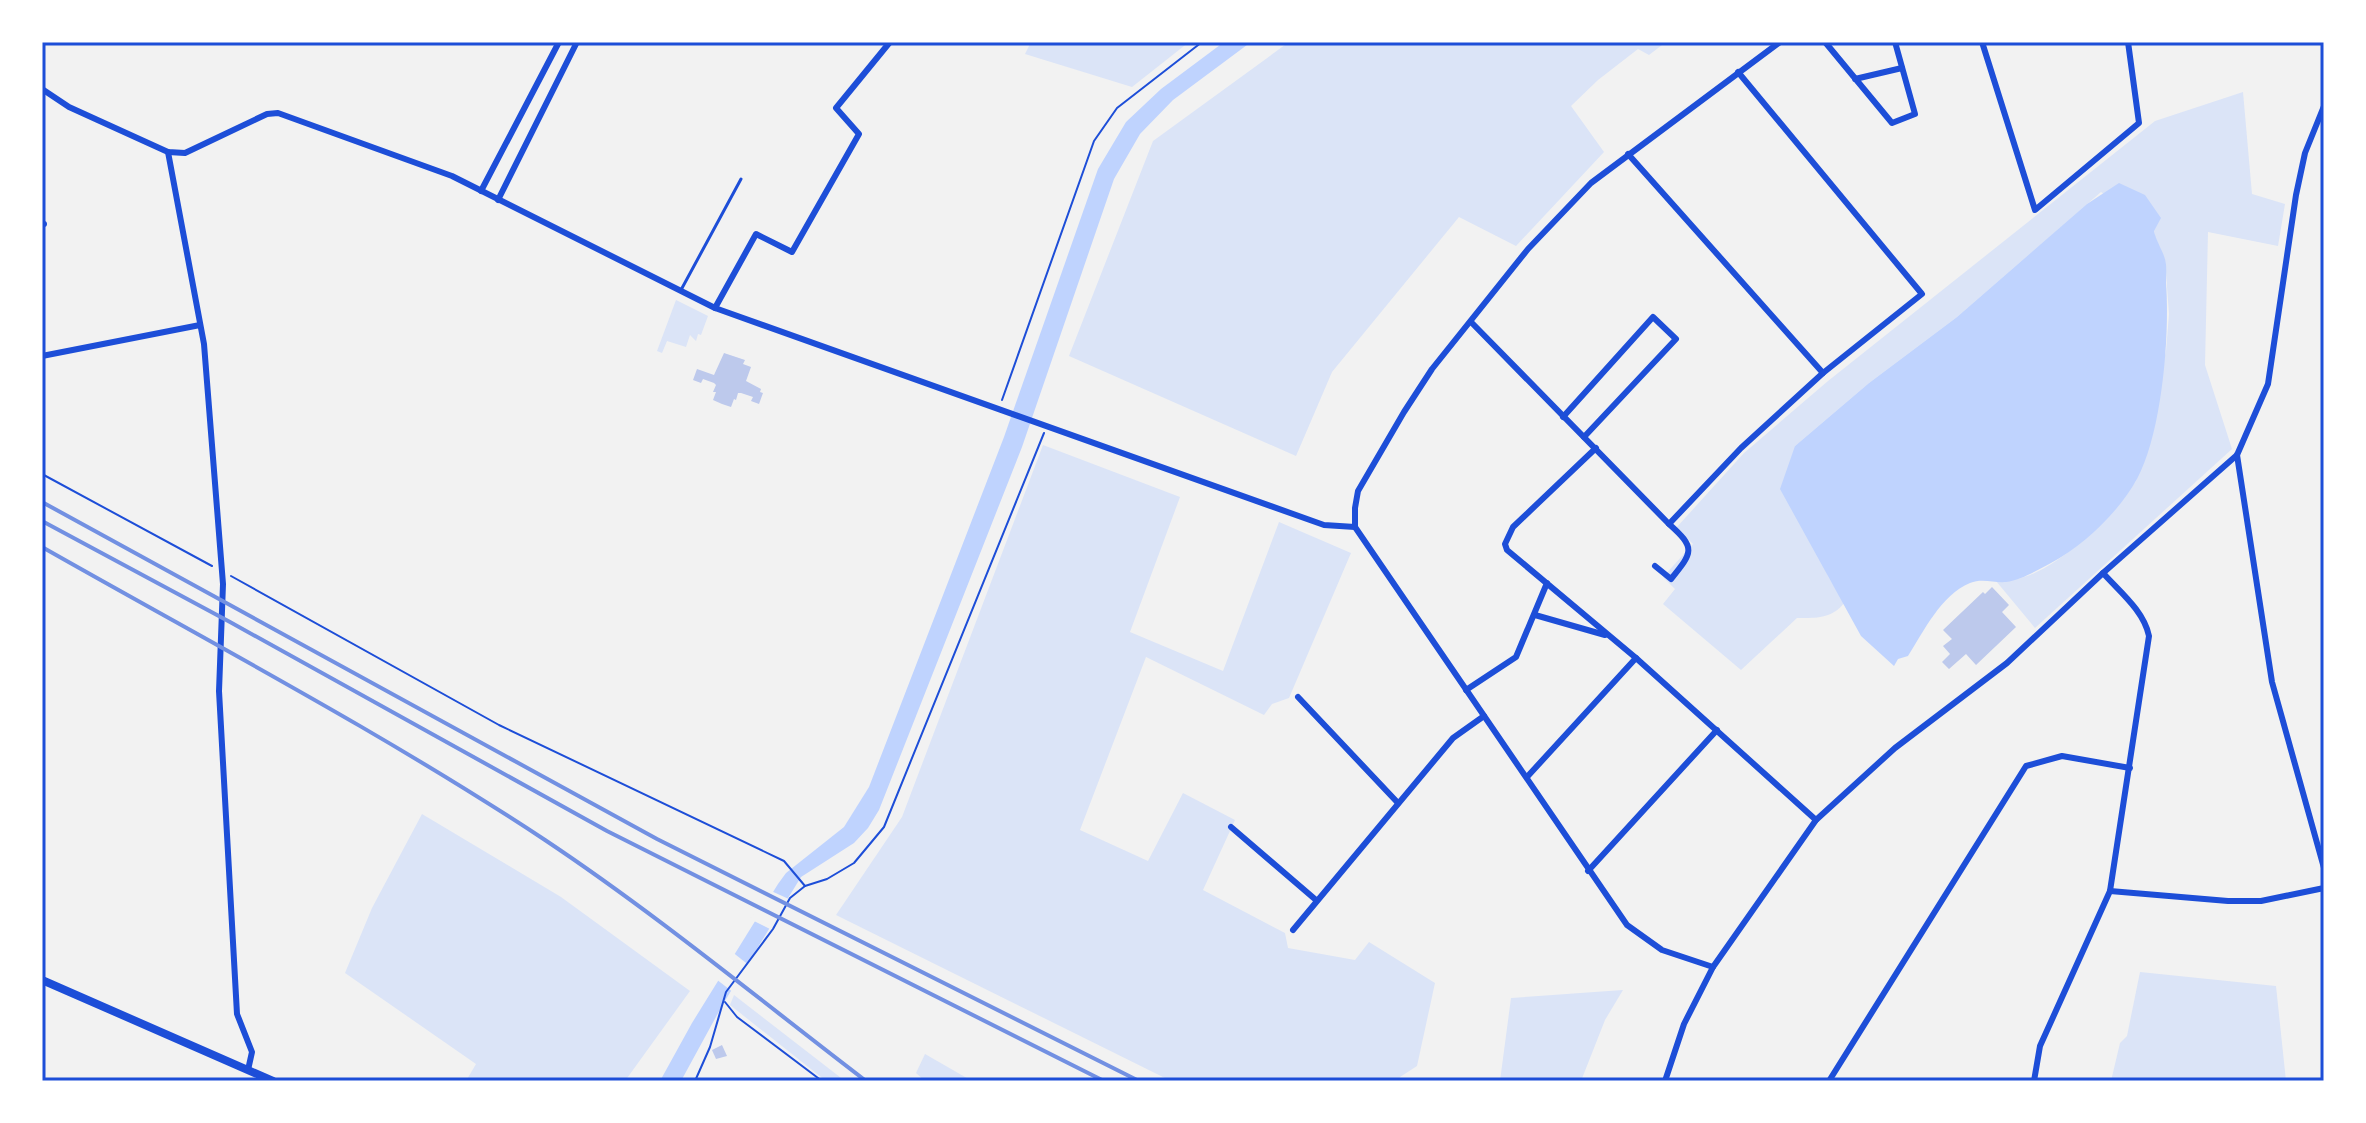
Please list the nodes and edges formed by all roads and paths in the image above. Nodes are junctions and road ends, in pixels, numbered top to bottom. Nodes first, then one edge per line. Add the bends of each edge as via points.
1 (559, 42) edge
2 (577, 42) edge
3 (890, 42) edge
4 (1202, 42) edge
5 (1780, 42) edge
6 (1825, 42) edge
7 (1895, 42) edge
8 (1982, 42) edge
9 (2128, 42) edge
10 (1902, 68) junction
11 (1738, 72) junction
12 (1855, 79) junction
13 (42, 89) edge
14 (2324, 106) edge
15 (168, 152) junction
16 (1628, 154) junction
17 (741, 179) dead end
18 (481, 191) junction
19 (498, 200) junction
20 (681, 290) junction
21 (715, 308) junction
22 (1471, 322) junction
23 (200, 325) junction
24 (42, 356) edge
25 (1823, 373) junction
26 (1000, 410) junction
27 (1563, 417) junction
28 (1044, 436) dead end
29 (1584, 437) junction
30 (1596, 448) junction
31 (2237, 455) junction
32 (42, 474) edge
33 (1669, 524) junction
34 (1355, 527) junction
35 (1655, 566) dead end
36 (221, 571) junction
37 (2103, 573) junction
38 (1671, 579) junction
39 (1547, 583) junction
40 (1679, 586) dead end
41 (1535, 615) junction
42 (1610, 637) junction
43 (1636, 658) junction
44 (1466, 690) junction
45 (1298, 697) dead end
46 (1484, 716) junction
47 (1717, 730) junction
48 (2130, 768) junction
49 (1527, 777) junction
50 (1398, 803) junction
51 (1816, 820) junction
52 (1231, 827) dead end
53 (2324, 868) edge
54 (1588, 871) junction
55 (805, 886) junction
56 (2324, 888) edge
57 (2110, 891) junction
58 (1316, 900) junction
59 (1293, 930) dead end
60 (1713, 967) junction
61 (42, 980) edge
62 (724, 1001) junction
63 (248, 1070) junction
64 (273, 1081) edge
65 (695, 1081) edge
66 (822, 1081) edge
67 (1665, 1081) edge
68 (1829, 1081) edge
69 (2034, 1081) edge

1 - 18 street
2 - 19 street
3 - 21 street via 836,108 859,134 792,252 756,234
4 - 26 path via 1117,108 1094,141
5 - 11 street
6 - 12 street
7 - 10 street
8 - 9 street via 2035,210 2139,123
10 - 12 street
10 - 12 street via 1915,114 1892,123
11 - 16 street
11 - 25 street via 1922,294
13 - 15 street via 69,107
14 - 31 street via 2305,153 2296,195 2268,384
15 - 18 street via 185,153 278,113
15 - 23 street
16 - 22 street via 1591,183 1528,249
16 - 25 street
17 - 20 lane
18 - 19 street
19 - 20 street
20 - 21 street
21 - 26 street
22 - 27 street
22 - 34 street via 1432,369 1368,472 1358,491
23 - 24 street
23 - 36 street
25 - 33 street
26 - 34 street via 1324,525
27 - 29 street
27 - 29 street via 1653,317 1676,339
28 - 55 path via 888,820 854,863
29 - 30 street
30 - 33 street
30 - 39 street via 1513,527 1505,544 1512,556
31 - 37 street
31 - 53 street via 2272,682
32 - 36 path
33 - 38 street via 1690,548
34 - 44 street
35 - 38 street
36 - 55 path via 499,725 784,861
36 - 63 street via 222,752 237,1014 252,1052
37 - 48 street via 2139,613 2149,636
37 - 51 street via 2007,663 1895,748
38 - 40 street
39 - 41 street
39 - 42 street
41 - 42 street
41 - 44 street via 1516,657
42 - 43 street
43 - 47 street
43 - 49 street
44 - 46 street
45 - 50 street
46 - 49 street
46 - 50 street via 1453,738
47 - 51 street
47 - 54 street
48 - 57 street
48 - 68 street via 2062,756 2026,766
49 - 54 street
50 - 58 street
51 - 60 street
52 - 58 street
54 - 60 street via 1627,925 1662,950
55 - 62 path via 790,898
56 - 57 street via 2261,901
57 - 69 street via 2040,1046
58 - 59 street
60 - 67 street via 1684,1024
61 - 63 main road
62 - 65 path
62 - 66 path via 737,1017
63 - 64 main road

